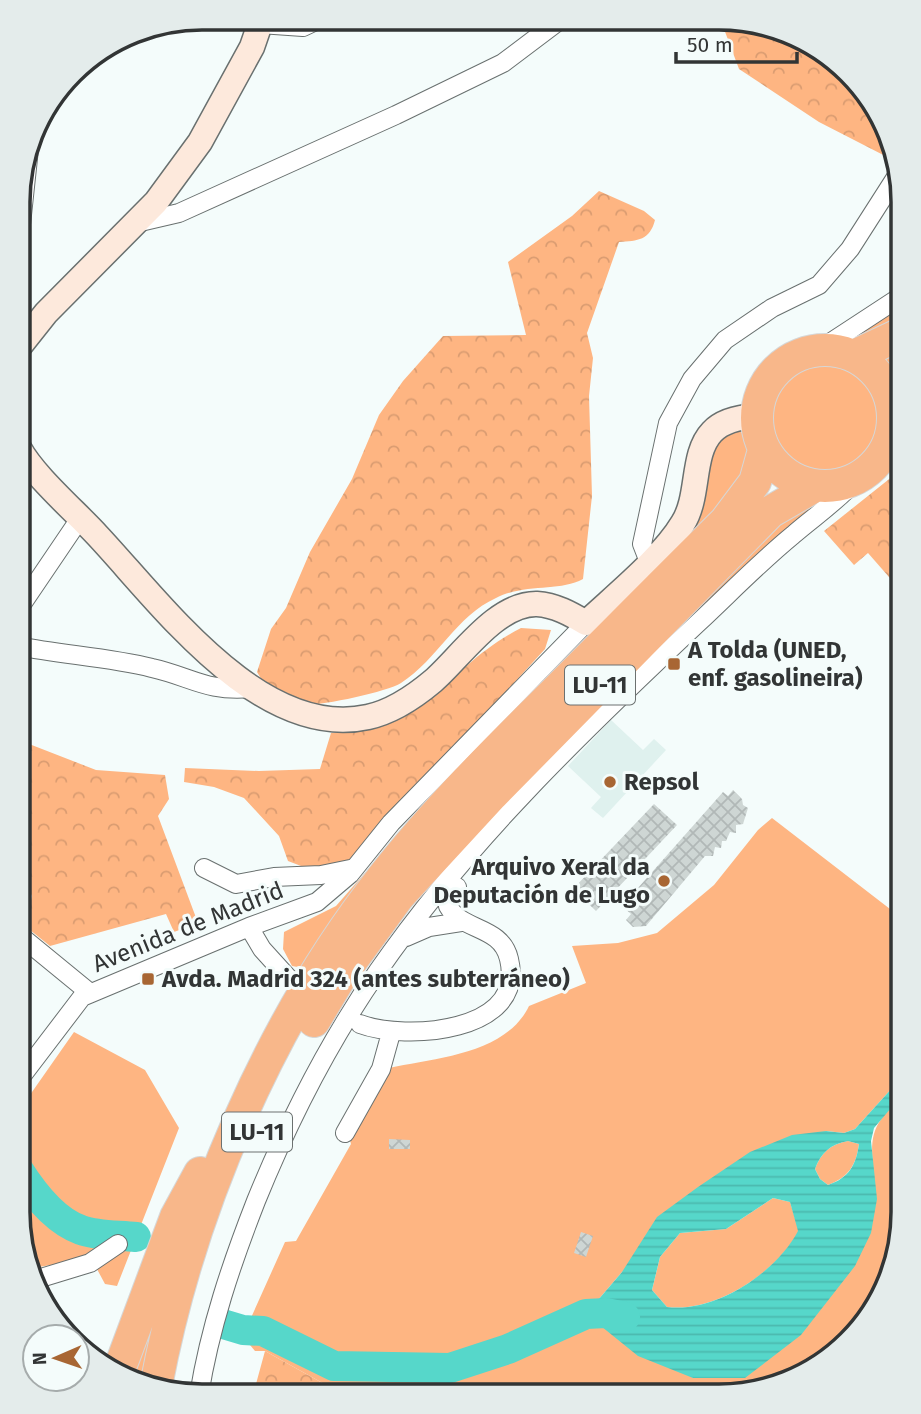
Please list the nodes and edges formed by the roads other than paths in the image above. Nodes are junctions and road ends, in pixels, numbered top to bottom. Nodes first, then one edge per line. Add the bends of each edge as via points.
1 (258, 30) edge
2 (547, 30) edge
3 (890, 186) edge
4 (136, 223) junction
5 (891, 303) edge
6 (30, 333) edge
7 (891, 339) edge
8 (819, 350) junction
9 (854, 356) junction
10 (891, 399) edge
11 (756, 416) junction
12 (891, 429) edge
13 (764, 450) junction
14 (30, 460) edge
15 (858, 478) junction
16 (815, 486) junction
17 (81, 517) junction
18 (649, 562) junction
19 (30, 592) edge
20 (586, 623) junction
21 (30, 648) edge
22 (251, 688) junction
23 (204, 868) dead end
24 (355, 868) junction
25 (446, 882) junction
26 (461, 922) junction
27 (249, 927) junction
28 (402, 939) junction
29 (30, 944) edge
30 (326, 957) junction
31 (291, 981) dead end
32 (90, 993) junction
33 (360, 1024) dead end
34 (391, 1033) junction
35 (30, 1064) edge
36 (345, 1133) dead end
37 (118, 1244) dead end
38 (43, 1277) edge
39 (121, 1364) edge
40 (158, 1378) edge
41 (176, 1382) edge
42 (201, 1384) edge

1 - 4 street via 200,142
2 - 4 street via 503,63 396,116 179,213
3 - 18 street via 850,249 819,285 772,308 724,340 692,379 668,423 642,544
4 - 6 street
5 - 8 street
7 - 9 highway
8 - 9 highway
8 - 11 highway via 791,359 769,379
9 - 10 highway via 876,374
11 - 13 highway, LU-11
11 - 18 street via 721,424 710,434 684,522
12 - 15 highway via 884,453
13 - 16 highway via 785,474
13 - 30 highway, LU-11 via 755,482 725,522 486,761 383,877
14 - 17 street
15 - 16 highway, LU-11 via 837,486
15 - 25 street via 628,690
16 - 41 highway, LU-11 via 770,512 492,794 398,897 344,971 289,1064 229,1199 200,1283
17 - 19 street
17 - 22 street via 198,643
18 - 20 street
20 - 22 street via 552,606 534,604 513,611 489,625 432,682 399,706 368,717 311,715
20 - 24 street, Avenida de Madrid via 391,823
21 - 22 street via 153,668 192,683 229,690
23 - 24 street via 236,884
24 - 27 street, Avenida de Madrid via 317,902
25 - 26 street via 457,887 448,906
25 - 28 street
26 - 28 street via 429,927
26 - 34 street via 499,939 509,959 508,987 481,1017 419,1034
27 - 31 street
27 - 32 street, Avenida de Madrid
28 - 42 street via 337,1036 284,1133 231,1264 211,1329
29 - 32 street
30 - 39 highway via 266,1044 176,1217
30 - 40 highway, LU-11 via 263,1070 216,1176 182,1272
32 - 35 street, Avenida de Madrid via 58,1025
33 - 34 street
34 - 36 street via 381,1069
37 - 38 street via 90,1263

